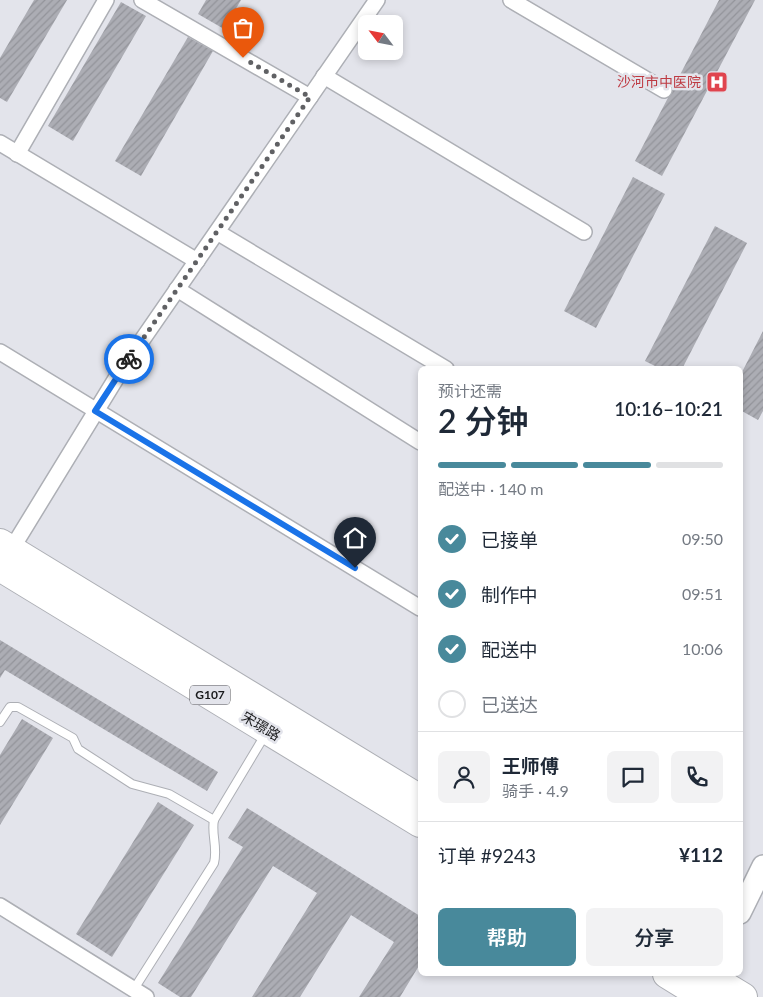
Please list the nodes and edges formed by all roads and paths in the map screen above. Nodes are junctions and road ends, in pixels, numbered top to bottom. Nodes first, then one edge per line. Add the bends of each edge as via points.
1 (106, 0) edge
2 (142, 0) edge
3 (377, 0) edge
4 (511, 0) edge
5 (324, 76) junction
6 (664, 90) dead end
7 (310, 97) junction
8 (0, 143) edge
9 (17, 154) junction
10 (217, 232) junction
11 (584, 232) dead end
12 (197, 260) junction
13 (177, 289) junction
14 (0, 352) edge
15 (441, 366) edge
16 (95, 411) junction
17 (418, 441) edge
18 (4, 564) edge
19 (418, 607) edge
20 (0, 722) edge
21 (268, 731) junction
22 (418, 799) edge
23 (214, 820) junction
24 (418, 822) edge
25 (763, 866) edge
26 (0, 906) edge
27 (743, 907) edge
28 (674, 976) edge
29 (704, 985) edge
30 (140, 993) edge
31 (743, 997) edge

1 - 9 street
2 - 7 street
3 - 5 street
4 - 6 street
5 - 7 street
5 - 11 street
7 - 10 street
8 - 9 street
9 - 12 street
10 - 12 street
10 - 15 street
12 - 13 street
13 - 16 street
13 - 17 street
14 - 16 street
16 - 18 street
16 - 19 street
18 - 21 highway, 宋璟路 / G107
18 - 22 highway, 宋璟路 / G107
20 - 23 lane via 10,707 18,706 73,738 78,749 132,784 169,794
21 - 23 lane
21 - 24 highway, 宋璟路 / G107
23 - 30 lane via 212,826 217,851 214,863
25 - 27 main road
26 - 30 street
28 - 29 highway
29 - 31 highway

